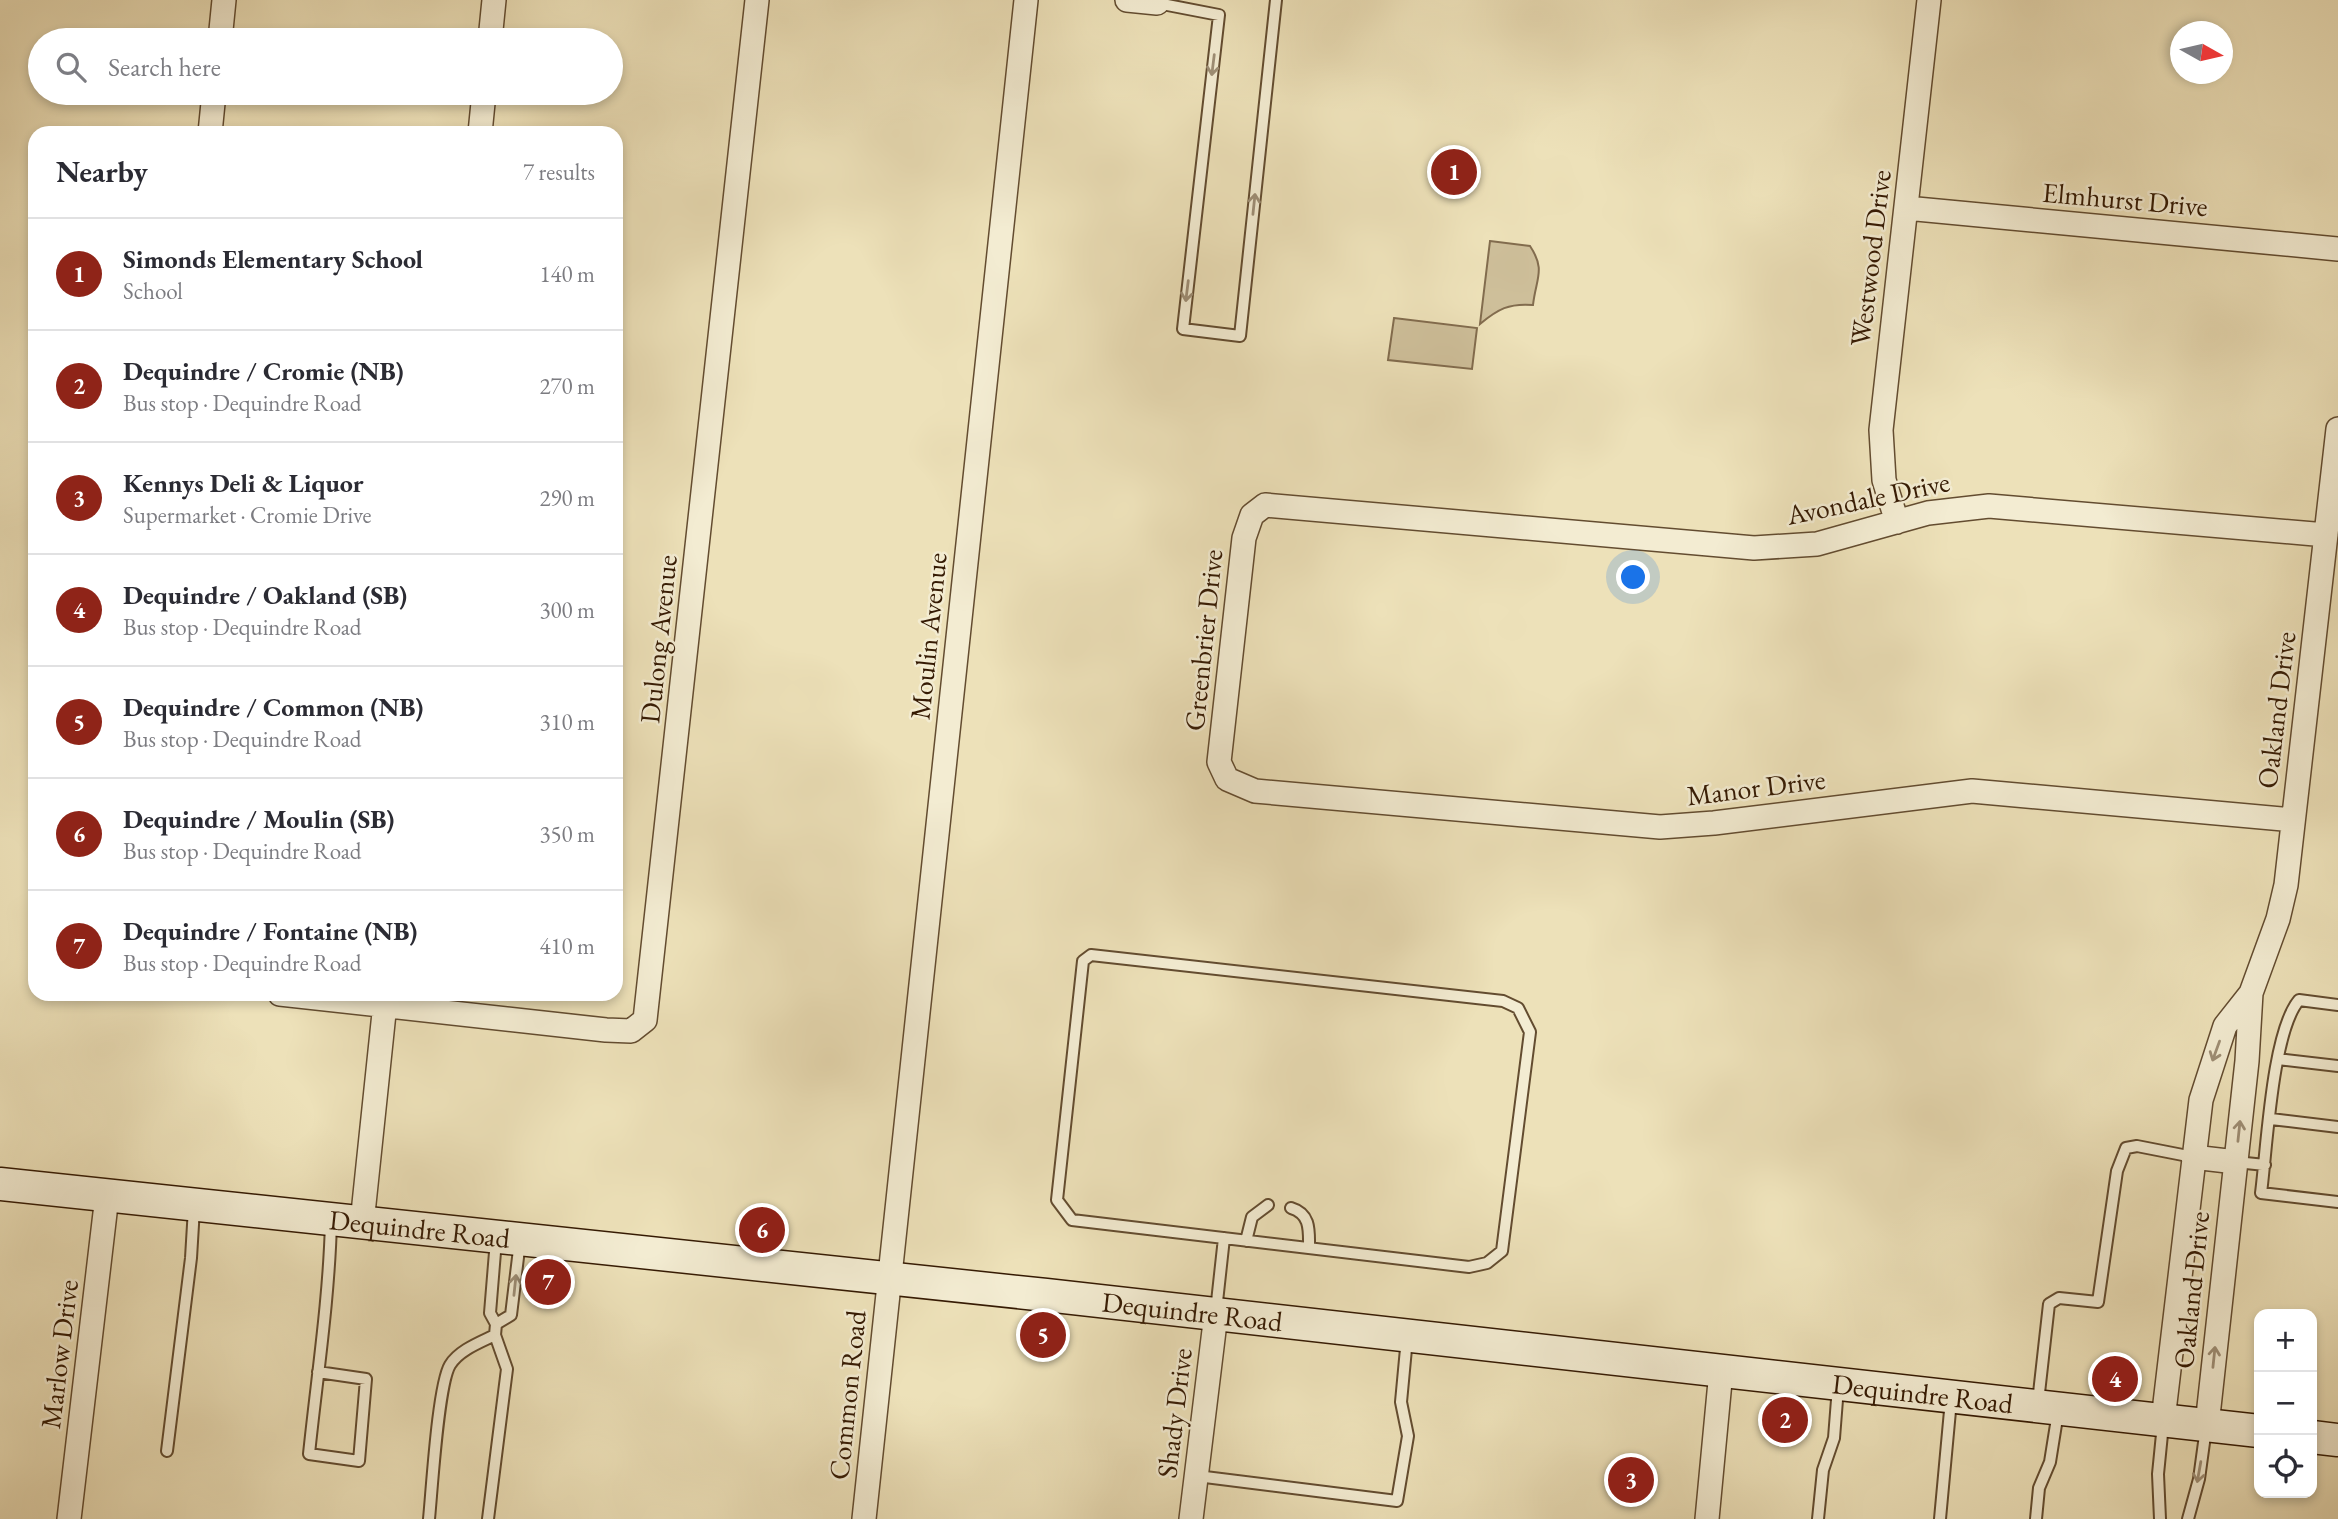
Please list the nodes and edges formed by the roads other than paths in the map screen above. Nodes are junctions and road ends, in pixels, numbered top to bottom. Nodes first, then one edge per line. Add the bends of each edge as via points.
1 (225, 0) edge
2 (494, 0) edge
3 (757, 0) edge
4 (1026, 0) edge
5 (1127, 0) edge
6 (1204, 0) edge
7 (1276, 0) edge
8 (1929, 0) edge
9 (1157, 3) joint
10 (1202, 12) junction
11 (222, 28) edge
12 (491, 28) edge
13 (214, 105) edge
14 (483, 105) edge
15 (211, 126) edge
16 (481, 126) edge
17 (1906, 208) junction
18 (2338, 249) edge
19 (2338, 429) edge
20 (1257, 509) joint
21 (1897, 522) junction
22 (2326, 535) junction
23 (1227, 779) joint
24 (2293, 820) junction
25 (2250, 993) junction
26 (385, 1001) edge
27 (399, 1001) edge
28 (2338, 1005) edge
29 (2278, 1059) junction
30 (2338, 1066) edge
31 (2271, 1119) junction
32 (2338, 1127) edge
33 (2193, 1157) junction
34 (2236, 1161) junction
35 (2264, 1165) junction
36 (0, 1184) edge
37 (107, 1196) junction
38 (2338, 1202) edge
39 (1268, 1205) dead end
40 (194, 1206) junction
41 (1292, 1208) dead end
42 (347, 1221) junction
43 (1224, 1238) junction
44 (508, 1239) junction
45 (1246, 1241) junction
46 (1309, 1248) junction
47 (889, 1278) junction
48 (1216, 1314) junction
49 (496, 1329) junction
50 (1407, 1335) junction
51 (1721, 1371) junction
52 (318, 1372) junction
53 (1838, 1384) junction
54 (1951, 1396) junction
55 (2048, 1408) junction
56 (2163, 1420) junction
57 (2207, 1425) junction
58 (2254, 1430) edge
59 (2317, 1438) edge
60 (2338, 1440) edge
61 (167, 1451) dead end
62 (1196, 1476) junction
63 (69, 1519) edge
64 (429, 1519) edge
65 (488, 1519) edge
66 (864, 1519) edge
67 (1191, 1519) edge
68 (1707, 1519) edge
69 (1818, 1519) edge
70 (1940, 1519) edge
71 (2036, 1519) edge
72 (2160, 1519) edge
73 (2188, 1519) edge

1 - 11 street
2 - 12 street
3 - 27 street, Dulong Avenue via 645,1020 631,1031 606,1030
4 - 47 street, Moulin Avenue
5 - 9 street
6 - 10 lane
10 -> 7 lane via 1219,15 1183,329 1240,335
8 - 17 street, Westwood Drive
9 - 10 lane
13 - 15 street
14 - 16 street
17 - 18 street, Elmhurst Drive
17 - 21 street, Westwood Drive via 1881,430 1884,480
19 - 22 street, Oakland Drive
20 - 21 street, Avondale Drive via 1286,505 1754,548 1816,544
20 - 23 street, Greenbrier Drive via 1244,538 1219,762
21 - 22 street, Avondale Drive via 1959,507 1989,506
22 - 24 street, Oakland Drive
23 - 24 street, Manor Drive via 1255,791 1637,826 1714,823 1972,791
24 - 25 street, Oakland Drive via 2278,919
25 -> 33 street, Oakland Drive via 2225,1026 2217,1046 2201,1100
34 -> 25 street, Oakland Drive
26 - 42 street
28 - 29 lane via 2299,1000 2291,1010
29 - 30 lane
29 - 31 lane
31 - 32 lane
31 - 35 lane
33 - 34 street
33 - 55 lane via 2126,1148 2117,1171 2098,1302 2059,1298 2049,1304
33 - 56 street, Oakland Drive
34 - 35 lane
57 -> 34 street, Oakland Drive
35 - 38 lane via 2261,1193
36 - 37 main road, Dequindre Road
37 - 40 main road, Dequindre Road
37 - 63 street, Marlow Drive
39 - 45 lane via 1252,1217
40 - 42 main road, Dequindre Road
40 - 61 lane
41 - 46 lane via 1306,1217
42 - 44 main road, Dequindre Road
42 - 52 lane via 330,1275
43 - 45 lane
43 - 46 lane via 1072,1220 1057,1200 1083,961 1091,955 1503,1001 1518,1008 1530,1032 1502,1251 1488,1263 1469,1267
43 - 48 lane
44 - 47 main road, Dequindre Road
44 - 49 lane via 490,1312
49 -> 44 lane via 511,1315
45 - 46 lane
47 - 48 main road, Dequindre Road
47 - 66 street, Common Road
48 - 50 main road, Dequindre Road
48 - 62 street, Shady Drive
49 - 64 lane via 450,1365
49 - 65 lane via 507,1369
50 - 51 main road, Dequindre Road
50 - 62 lane via 1401,1402 1408,1436 1397,1501
51 - 53 main road, Dequindre Road
51 - 68 street
52 - 52 lane via 309,1454 359,1461 366,1379
53 - 54 main road, Dequindre Road
53 - 69 lane via 1834,1438 1823,1470
54 - 55 main road, Dequindre Road
54 - 70 lane
55 - 56 main road, Dequindre Road
55 - 71 lane via 2050,1462 2039,1488
56 - 57 main road, Dequindre Road
56 - 72 lane
57 - 58 main road, Dequindre Road
57 -> 73 lane
59 - 60 main road
62 - 67 street, Shady Drive

